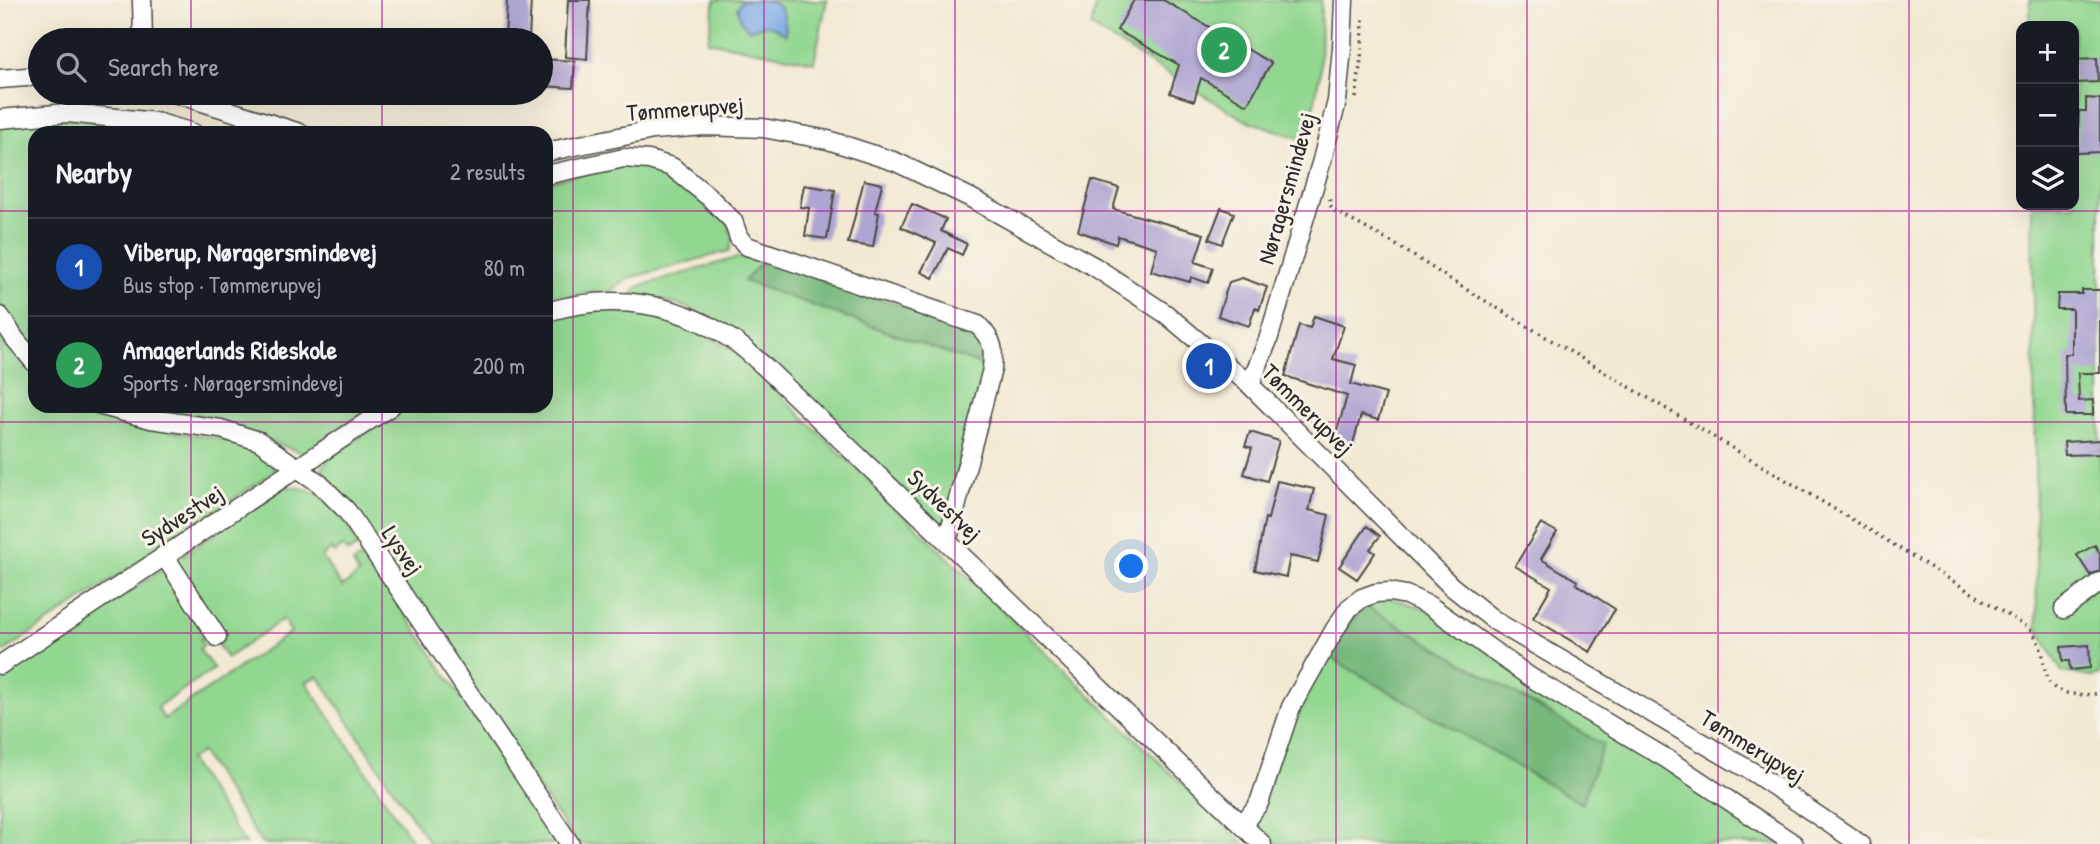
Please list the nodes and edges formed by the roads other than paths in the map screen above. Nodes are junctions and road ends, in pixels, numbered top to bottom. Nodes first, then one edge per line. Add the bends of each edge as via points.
1 (142, 0) edge
2 (1345, 0) edge
3 (143, 28) edge
4 (28, 77) edge
5 (0, 79) edge
6 (212, 105) edge
7 (0, 119) edge
8 (169, 126) edge
9 (278, 126) edge
10 (553, 151) edge
11 (553, 173) edge
12 (553, 310) edge
13 (0, 316) edge
14 (28, 355) edge
15 (1250, 385) junction
16 (128, 413) edge
17 (381, 413) edge
18 (298, 469) junction
19 (947, 542) junction
20 (164, 555) junction
21 (2100, 582) edge
22 (2064, 609) dead end
23 (218, 637) dead end
24 (0, 665) edge
25 (1242, 824) junction
26 (570, 844) edge
27 (1262, 844) edge
28 (1794, 844) edge
29 (1860, 844) edge

1 - 3 street
2 - 15 street, Nøragersmindevej via 1334,111 1322,160
4 - 5 street
6 - 9 street
7 - 8 street via 67,113
10 - 15 street, Tømmerupvej via 653,130 705,126 763,128 828,140 896,162 1096,267 1166,314
11 - 19 street via 624,158 672,167 733,221 747,246 978,325 994,350 992,369
12 - 19 street, Sydvestvej via 614,301 656,306 696,318 732,339
13 - 14 street
15 - 29 street, Tømmerupvej via 1451,586 1495,621 1756,774
16 - 18 street, Lysvej via 220,429 259,441
17 - 18 street, Sydvestvej
18 - 20 street, Sydvestvej
18 - 26 street, Lysvej via 347,511
19 - 25 street, Sydvestvej
20 - 23 street
20 - 24 street, Sydvestvej
21 - 22 street
25 - 27 street, Sydvestvej
25 - 28 street via 1259,803 1291,707 1335,629 1362,598 1390,592 1430,606 1530,677

